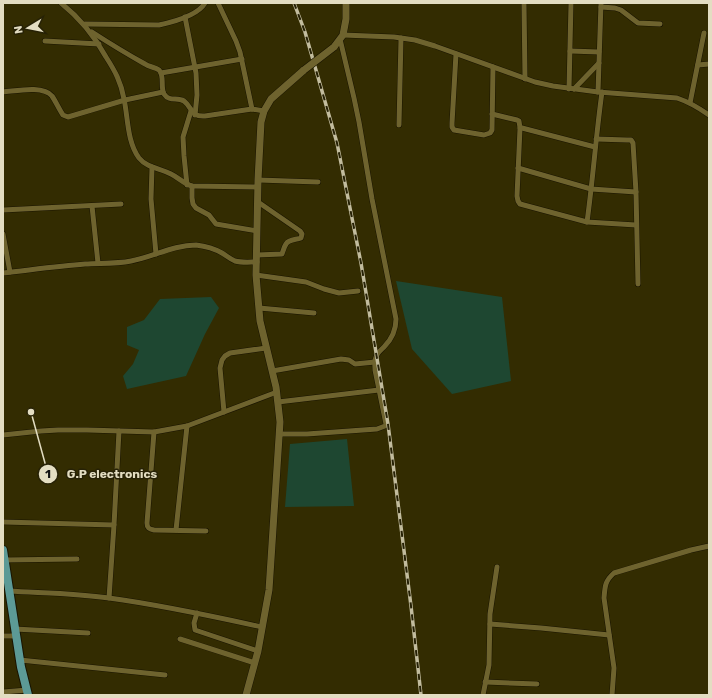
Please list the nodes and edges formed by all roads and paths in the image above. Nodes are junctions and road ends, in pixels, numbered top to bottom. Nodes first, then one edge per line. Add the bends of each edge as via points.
1 (61, 3) edge
2 (205, 3) edge
3 (218, 3) edge
4 (346, 3) edge
5 (524, 3) edge
6 (571, 3) edge
7 (601, 5) edge
8 (185, 17) junction
9 (85, 24) junction
10 (660, 24) dead end
11 (89, 30) junction
12 (704, 33) dead end
13 (341, 37) junction
14 (401, 38) junction
15 (45, 41) dead end
16 (99, 44) junction
17 (570, 51) junction
18 (599, 52) junction
19 (456, 54) junction
20 (242, 59) junction
21 (599, 63) junction
22 (709, 64) edge
23 (698, 65) junction
24 (196, 67) junction
25 (493, 67) junction
26 (161, 73) junction
27 (525, 79) junction
28 (572, 89) junction
29 (3, 92) edge
30 (163, 92) junction
31 (600, 92) junction
32 (125, 100) junction
33 (688, 102) junction
34 (252, 109) junction
35 (264, 111) junction
36 (193, 113) junction
37 (492, 114) junction
38 (709, 115) edge
39 (399, 125) dead end
40 (520, 128) junction
41 (596, 139) junction
42 (595, 147) junction
43 (152, 167) junction
44 (518, 168) junction
45 (318, 182) dead end
46 (258, 184) junction
47 (190, 186) junction
48 (591, 189) junction
49 (636, 192) junction
50 (258, 202) junction
51 (121, 204) dead end
52 (92, 206) junction
53 (3, 210) edge
54 (587, 222) junction
55 (636, 225) junction
56 (257, 231) junction
57 (3, 234) edge
58 (156, 254) junction
59 (257, 258) junction
60 (98, 263) junction
61 (3, 272) edge
62 (10, 272) junction
63 (256, 275) junction
64 (638, 284) dead end
65 (358, 291) dead end
66 (259, 308) junction
67 (314, 314) dead end
68 (266, 348) junction
69 (375, 362) junction
70 (272, 371) junction
71 (379, 390) junction
72 (277, 392) junction
73 (278, 402) junction
74 (224, 412) junction
75 (187, 426) junction
76 (119, 431) junction
77 (154, 432) junction
78 (279, 434) junction
79 (3, 435) edge
80 (3, 522) edge
81 (114, 525) junction
82 (176, 530) junction
83 (206, 531) dead end
84 (709, 546) edge
85 (3, 550) edge
86 (77, 559) dead end
87 (4, 560) edge
88 (497, 567) dead end
89 (9, 591) junction
90 (109, 598) junction
91 (197, 613) junction
92 (490, 624) junction
93 (262, 627) junction
94 (15, 633) junction
95 (88, 633) dead end
96 (609, 635) junction
97 (3, 636) edge
98 (180, 639) dead end
99 (258, 650) junction
100 (20, 660) junction
101 (255, 663) junction
102 (165, 675) dead end
103 (485, 682) junction
104 (537, 684) dead end
105 (3, 692) edge
106 (28, 692) edge
107 (246, 695) edge
108 (483, 695) edge
109 (612, 695) edge

1 - 9 street
2 - 8 street via 199,10
3 - 20 street
4 - 13 main road via 346,19
5 - 27 street
6 - 17 street
7 - 10 street via 621,10 638,23
7 - 18 street
8 - 9 street via 160,25
8 - 24 street
9 - 11 street
11 - 16 street
11 - 26 street
12 - 23 street
13 - 14 street
13 - 35 main road, bridge via 334,47 271,99
13 - 69 street via 396,319 393,334 376,355
14 - 19 street
14 - 39 street
15 - 16 street
16 - 32 street via 119,79
17 - 18 street
17 - 28 street
18 - 21 street
19 - 25 street
19 - 37 street via 452,127 458,131 488,134 492,130
20 - 24 street
20 - 34 street
21 - 28 street
21 - 31 street
22 - 23 street
23 - 33 street
24 - 26 street
24 - 36 street via 197,94
25 - 27 street
25 - 37 street
26 - 30 street
27 - 28 street
28 - 31 street
29 - 32 street via 48,92 63,115 68,117
30 - 32 street
30 - 36 street via 169,98 184,101
31 - 33 street via 677,98
31 - 41 street
32 - 43 street via 136,154 145,164
33 - 38 street
34 - 35 street
34 - 36 street via 200,117
35 - 46 main road via 261,122
36 - 47 street via 183,137
37 - 40 street via 519,121
40 - 42 street
40 - 44 street
41 - 42 street
41 - 49 street via 631,140
42 - 48 street
43 - 47 street via 172,174
43 - 58 street via 151,199
44 - 48 street
44 - 54 street via 517,196 520,204
45 - 46 street
46 - 47 street
46 - 50 main road
47 - 56 street via 193,204 209,215 216,224
48 - 49 street
48 - 54 street
49 - 55 street
50 - 56 main road
50 - 59 street via 302,234 301,238 286,243 282,254
51 - 52 street
52 - 53 street
52 - 60 street
54 - 55 street
55 - 64 street
56 - 59 main road
57 - 62 street
58 - 59 street via 195,245 222,253 235,261
58 - 60 street via 131,262
59 - 63 main road
60 - 62 street
61 - 62 street
63 - 65 street via 306,282 340,293
63 - 66 main road
66 - 67 street
66 - 68 main road
68 - 70 main road
68 - 74 street via 230,353 222,360 220,368
69 - 70 street via 355,364 341,359
69 - 71 street
70 - 72 main road
71 - 73 street
71 - 78 street via 386,424 382,428
72 - 73 main road
72 - 74 street
73 - 78 main road
74 - 75 street
75 - 77 street
75 - 82 street
76 - 77 street
76 - 79 street via 58,430
76 - 81 street
77 - 82 street via 147,527 154,530
78 - 93 main road via 269,590
80 - 81 street
81 - 90 street
82 - 83 street
84 - 96 street via 614,573 607,579 604,598
85 - 87 main road
86 - 87 street
87 - 89 main road
88 - 92 street
89 - 90 street
89 - 94 main road
90 - 91 street
91 - 93 street
91 - 99 street via 194,623 196,630
92 - 96 street
92 - 103 street via 490,657
93 - 99 main road
94 - 95 street
94 - 97 street
94 - 100 main road
96 - 109 street via 614,668
98 - 101 street
99 - 101 main road
100 - 102 street
100 - 106 main road
101 - 107 main road
103 - 104 street
103 - 108 street
105 - 106 street

